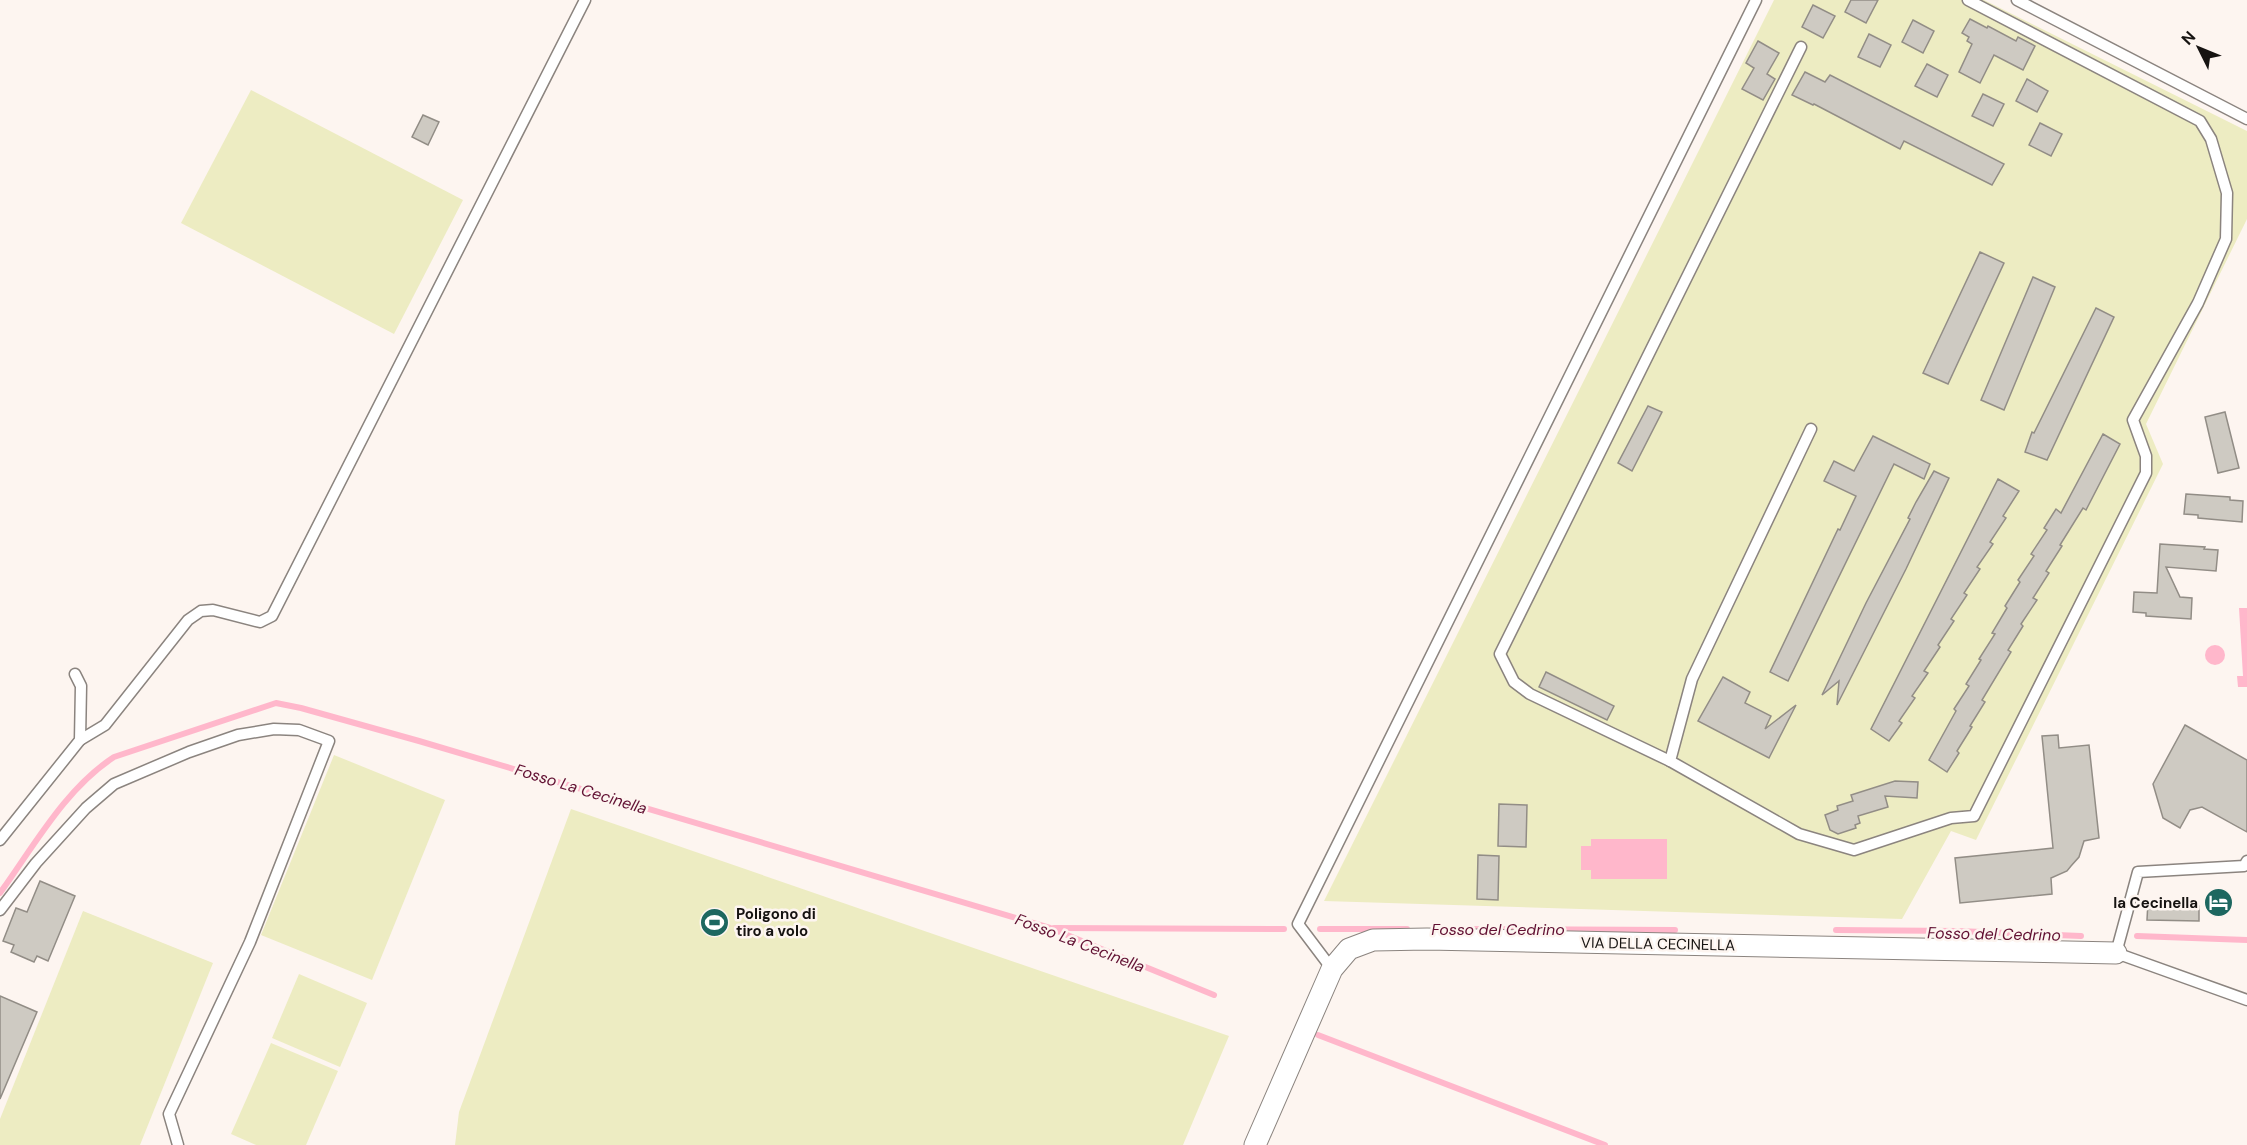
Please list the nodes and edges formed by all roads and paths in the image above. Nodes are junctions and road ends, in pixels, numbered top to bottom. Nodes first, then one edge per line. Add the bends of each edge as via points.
1 (585, 0) edge
2 (1756, 0) edge
3 (1968, 0) edge
4 (2017, 0) edge
5 (1801, 47) dead end
6 (2247, 119) edge
7 (1811, 429) dead end
8 (75, 674) dead end
9 (80, 740) junction
10 (1670, 761) junction
11 (0, 840) edge
12 (2247, 861) edge
13 (0, 910) edge
14 (2116, 953) junction
15 (1332, 969) junction
16 (2247, 1000) edge
17 (178, 1145) edge
18 (1256, 1145) edge

1 - 9 lane via 272,616 260,622 213,610 201,611 182,627 105,725
2 - 15 lane via 1298,924
3 - 10 lane via 2200,121 2211,139 2227,193 2226,239 2198,303 2133,420 2146,456 2146,473 1974,816 1952,818 1854,850 1799,834
4 - 6 lane
5 - 10 lane via 1500,654 1514,682 1530,694
7 - 10 lane via 1692,679
8 - 9 lane via 81,686
9 - 11 lane
12 - 14 lane via 2244,866 2138,872
13 - 17 lane via 36,863 86,808 114,784 238,735 274,729 300,730 329,741 250,942 169,1114
14 - 15 street, VIA DELLA CECINELLA via 1373,940 1349,949
14 - 16 lane
15 - 18 street, VIA DELLA CECINELLA

